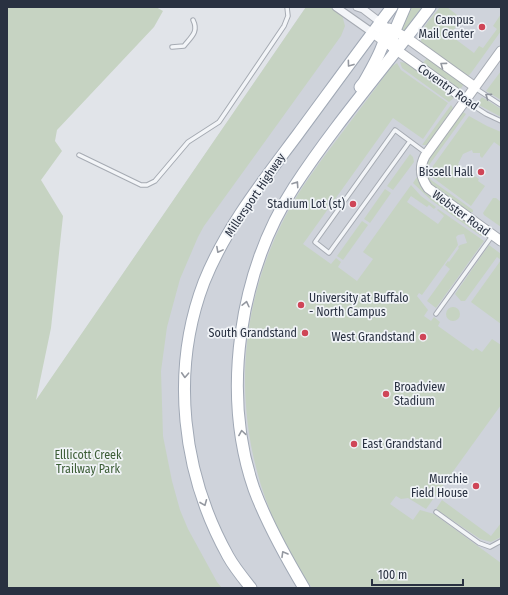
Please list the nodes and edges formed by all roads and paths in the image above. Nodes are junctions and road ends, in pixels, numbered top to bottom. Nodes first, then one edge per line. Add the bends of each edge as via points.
1 (287, 7) edge
2 (336, 7) edge
3 (357, 7) edge
4 (392, 7) edge
5 (405, 7) edge
6 (430, 7) edge
7 (193, 20) dead end
8 (380, 22) junction
9 (394, 31) junction
10 (373, 33) junction
11 (407, 38) junction
12 (384, 41) junction
13 (172, 47) dead end
14 (396, 50) junction
15 (501, 51) edge
16 (475, 87) junction
17 (466, 100) junction
18 (501, 105) edge
19 (501, 121) edge
20 (333, 132) junction
21 (410, 141) junction
22 (427, 153) junction
23 (79, 155) dead end
24 (493, 236) junction
25 (501, 242) edge
26 (436, 314) dead end
27 (436, 512) dead end
28 (501, 541) edge
29 (251, 588) edge
30 (304, 588) edge

1 - 23 lane via 288,16 284,26 219,122 188,142 155,181 141,185
2 - 10 street
3 - 8 street
4 - 8 main road, Millersport Highway
5 - 9 main road
6 - 11 main road
7 - 13 lane via 195,32 184,46
8 - 9 street, Coventry Road
8 - 10 main road, Millersport Highway
8 - 12 main road via 384,26
9 - 11 street, Coventry Road
9 - 14 main road via 392,45
10 - 12 street, Coventry Road
10 -> 29 main road, Millersport Highway via 247,203 204,282 191,329 186,362 185,413 199,491 228,557
11 - 14 main road
16 -> 11 street, Coventry Road
12 - 14 street, Coventry Road
12 - 20 main road via 364,82 346,106
14 - 17 street, Coventry Road
14 - 20 main road
15 - 16 street, Webster Road
16 - 17 street, Webster Road
18 -> 16 lane, Coventry Road
17 - 19 lane, Coventry Road
17 - 22 street, Webster Road
30 -> 20 main road via 276,540 254,487 245,455 240,422 238,358 247,302 267,238 293,188
21 - 21 lane via 395,130 315,242 329,253
21 - 22 lane
22 - 24 street, Webster Road via 421,173 428,188
24 - 25 street, Webster Road
24 - 26 lane
27 - 28 lane via 479,543 490,547

